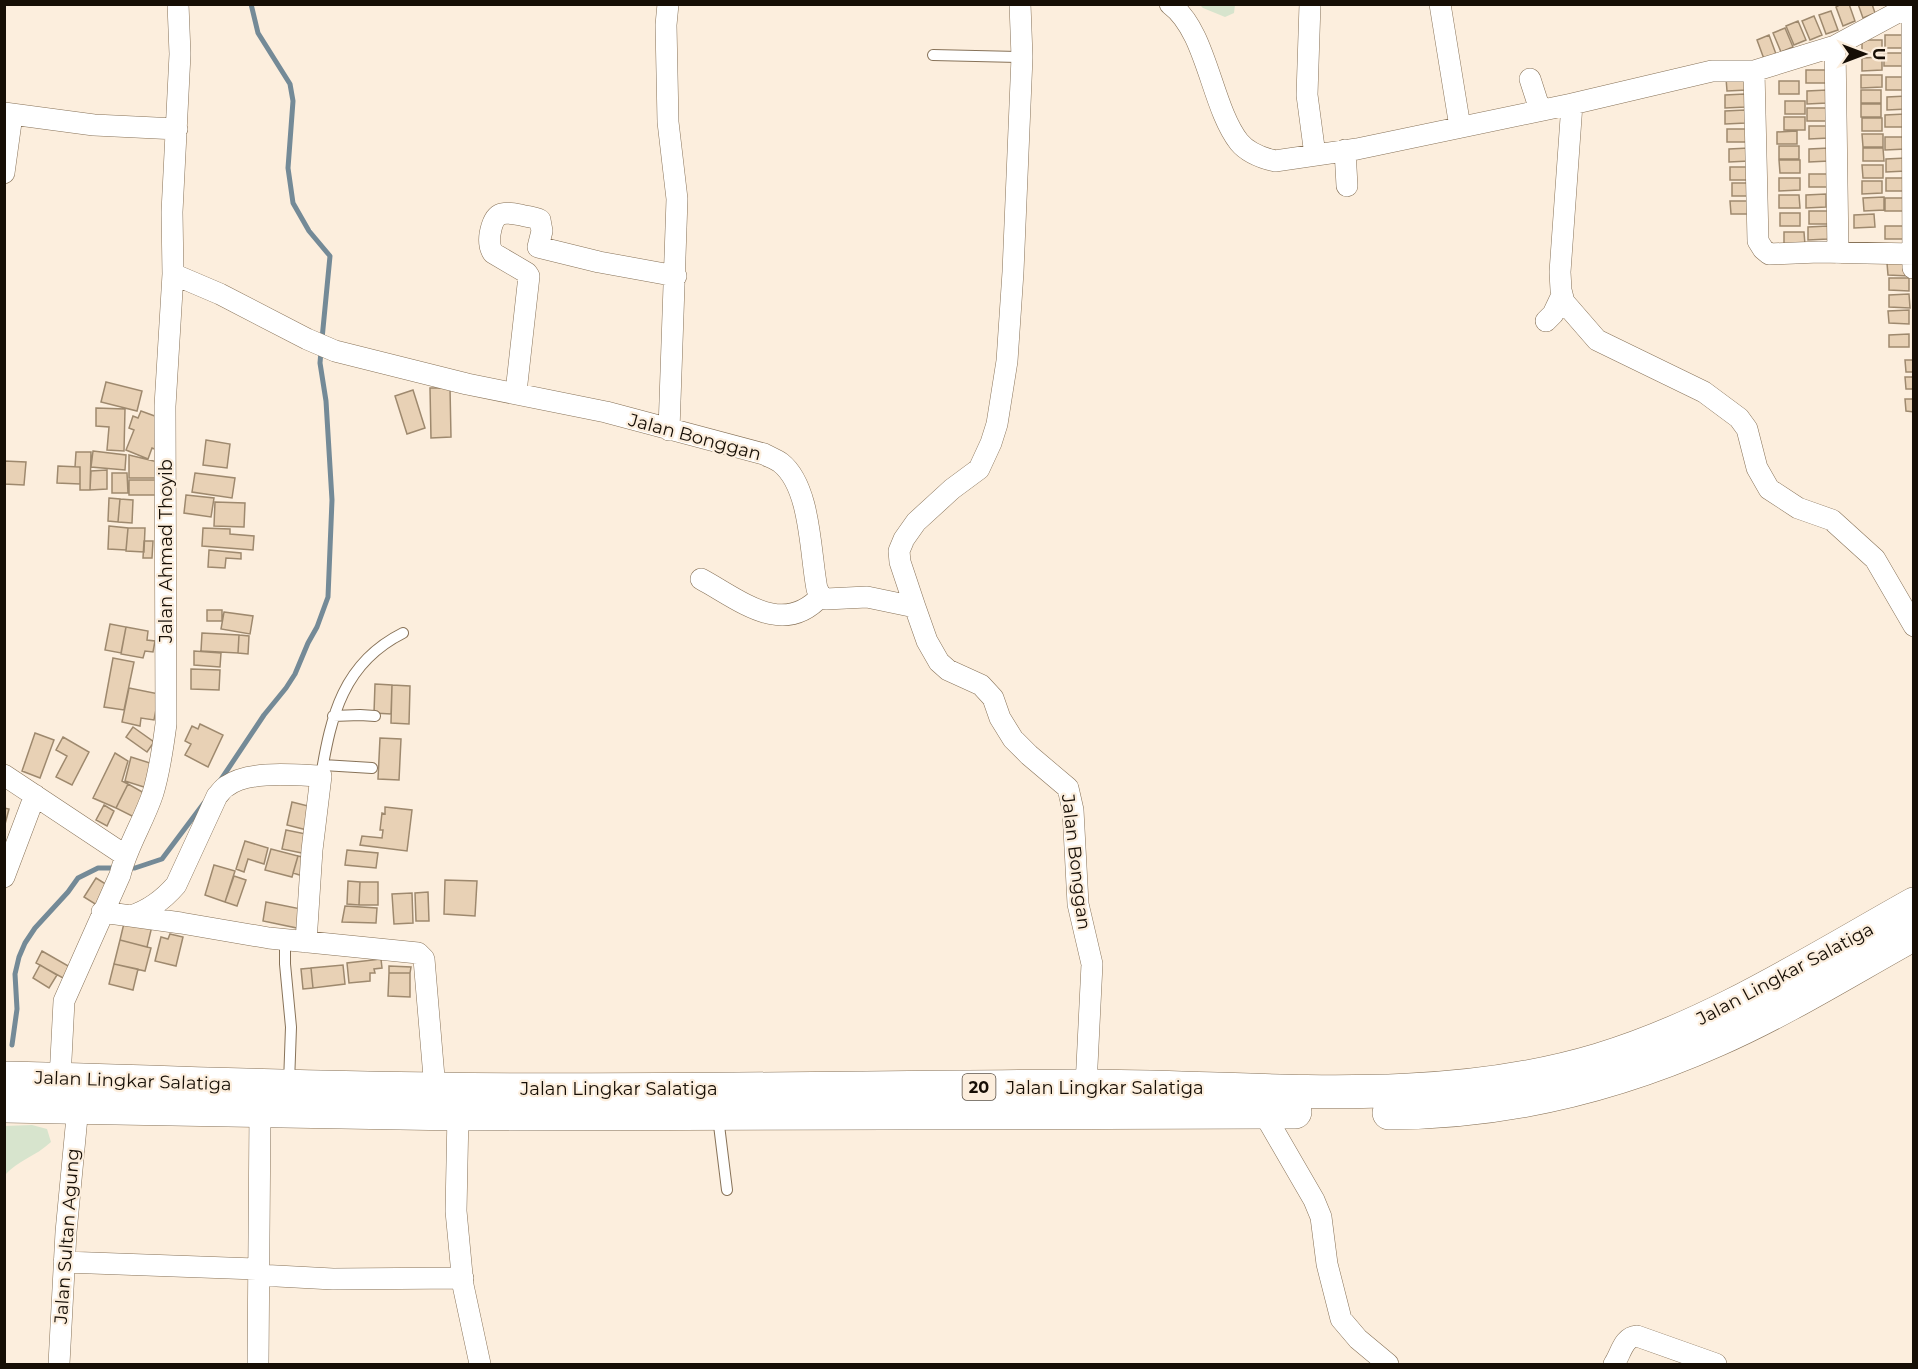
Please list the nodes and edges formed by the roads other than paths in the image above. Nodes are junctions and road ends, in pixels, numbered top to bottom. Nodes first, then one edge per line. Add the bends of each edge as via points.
1 (178, 4) edge
2 (668, 4) edge
3 (1020, 4) edge
4 (1170, 4) edge
5 (1310, 4) edge
6 (1440, 4) edge
7 (1912, 5) edge
8 (1835, 46) junction
9 (933, 55) dead end
10 (1022, 57) junction
11 (1754, 71) junction
12 (1530, 79) dead end
13 (1572, 104) junction
14 (1540, 110) junction
15 (8, 114) edge
16 (1460, 127) junction
17 (177, 129) junction
18 (1345, 150) junction
19 (1315, 155) junction
20 (4, 173) edge
21 (1347, 186) dead end
22 (538, 247) junction
23 (1838, 253) junction
24 (1913, 259) edge
25 (173, 274) junction
26 (529, 276) junction
27 (676, 276) junction
28 (1562, 295) junction
29 (1546, 321) dead end
30 (516, 392) junction
31 (669, 430) junction
32 (701, 579) dead end
33 (820, 596) junction
34 (915, 607) junction
35 (1914, 626) edge
36 (403, 633) dead end
37 (333, 716) junction
38 (375, 716) dead end
39 (372, 768) dead end
40 (322, 771) junction
41 (4, 775) edge
42 (35, 795) junction
43 (123, 865) junction
44 (4, 877) edge
45 (1914, 904) edge
46 (102, 912) junction
47 (130, 916) junction
48 (1914, 934) edge
49 (295, 941) junction
50 (4, 1077) edge
51 (288, 1086) junction
52 (1086, 1086) junction
53 (73, 1089) junction
54 (435, 1089) junction
55 (1179, 1100) junction
56 (4, 1106) edge
57 (260, 1111) junction
58 (1263, 1112) junction
59 (718, 1113) junction
60 (458, 1114) junction
61 (728, 1190) dead end
62 (64, 1262) junction
63 (258, 1272) junction
64 (463, 1278) junction
65 (59, 1365) edge
66 (258, 1365) edge
67 (480, 1365) edge
68 (1388, 1365) edge
69 (1614, 1365) edge
70 (1716, 1365) edge

1 - 17 street, Jalan Ahmad Thoyib
2 - 27 street via 668,122 677,199
3 - 10 street, Jalan Bonggan
4 - 19 street via 1187,24 1239,142 1263,159
5 - 19 street via 1307,95
6 - 16 street
7 - 8 street
7 - 24 street
8 - 11 street
8 - 23 street
9 - 10 lane
10 - 34 street, Jalan Bonggan via 1007,361 997,424 979,469 916,522 904,539 900,562
11 - 13 street via 1712,71
11 - 23 street via 1758,241 1769,254
12 - 14 street
13 - 14 street
13 - 28 street via 1560,272
14 - 16 street
15 - 17 street via 94,125
15 - 20 street
16 - 18 street
17 - 25 street, Jalan Ahmad Thoyib
18 - 19 street
18 - 21 street
22 - 26 street
22 - 26 street via 540,220 505,212 494,219 490,248
22 - 27 street
23 - 24 street
25 - 30 street, Jalan Bonggan via 335,351 467,384
25 - 43 street, Jalan Ahmad Thoyib via 165,406 166,724 153,794
26 - 30 street
27 - 31 street
28 - 29 street
28 - 35 street via 1597,340 1704,392 1739,418 1748,429 1757,468 1769,489 1798,508 1832,520 1875,559
30 - 31 street, Jalan Bonggan
31 - 33 street, Jalan Bonggan via 764,454 781,463 791,474 805,510
32 - 33 street via 766,613 781,616 803,612
33 - 34 street via 867,597
34 - 52 street, Jalan Bonggan via 939,662 981,685 993,698 1013,739 1068,788 1073,810 1078,903 1092,964
36 - 37 lane via 388,640 357,669
37 - 38 lane
37 - 40 lane
39 - 40 lane
40 - 47 street via 242,779 227,786 202,824 176,885 153,906
40 - 49 street
41 - 42 street
42 - 43 street
42 - 44 street
43 - 46 street, Jalan Ahmad Thoyib
45 - 55 highway, Jalan Lingkar Salatiga / 20 via 1716,1014 1599,1060 1540,1074 1408,1091
46 - 47 street
46 - 53 street, Jalan Ahmad Thoyib via 64,1001
47 - 49 street
48 - 58 highway, Jalan Lingkar Salatiga / 20 via 1726,1036 1612,1081 1444,1112
49 - 51 lane via 285,964 291,1027
49 - 54 street via 414,951 424,959
50 - 53 highway, Jalan Lingkar Salatiga / 20
51 - 53 highway, Jalan Lingkar Salatiga / 20
51 - 54 highway, Jalan Lingkar Salatiga / 20
52 - 54 highway, Jalan Lingkar Salatiga / 20
52 - 55 highway, Jalan Lingkar Salatiga / 20
53 - 56 highway, Jalan Lingkar Salatiga / 20
53 - 57 highway, Jalan Lingkar Salatiga / 20
53 - 62 street, Jalan Sultan Agung
55 - 58 highway, Jalan Lingkar Salatiga / 20
55 - 59 highway, Jalan Lingkar Salatiga / 20
57 - 60 highway, Jalan Lingkar Salatiga / 20
57 - 63 street
58 - 68 street via 1322,1217 1327,1264 1341,1319
59 - 60 highway, Jalan Lingkar Salatiga / 20
59 - 61 lane
60 - 64 street via 456,1211
62 - 63 street
62 - 65 street, Jalan Sultan Agung
63 - 64 street via 333,1279
63 - 66 street
64 - 67 street
69 - 70 street via 1632,1335

